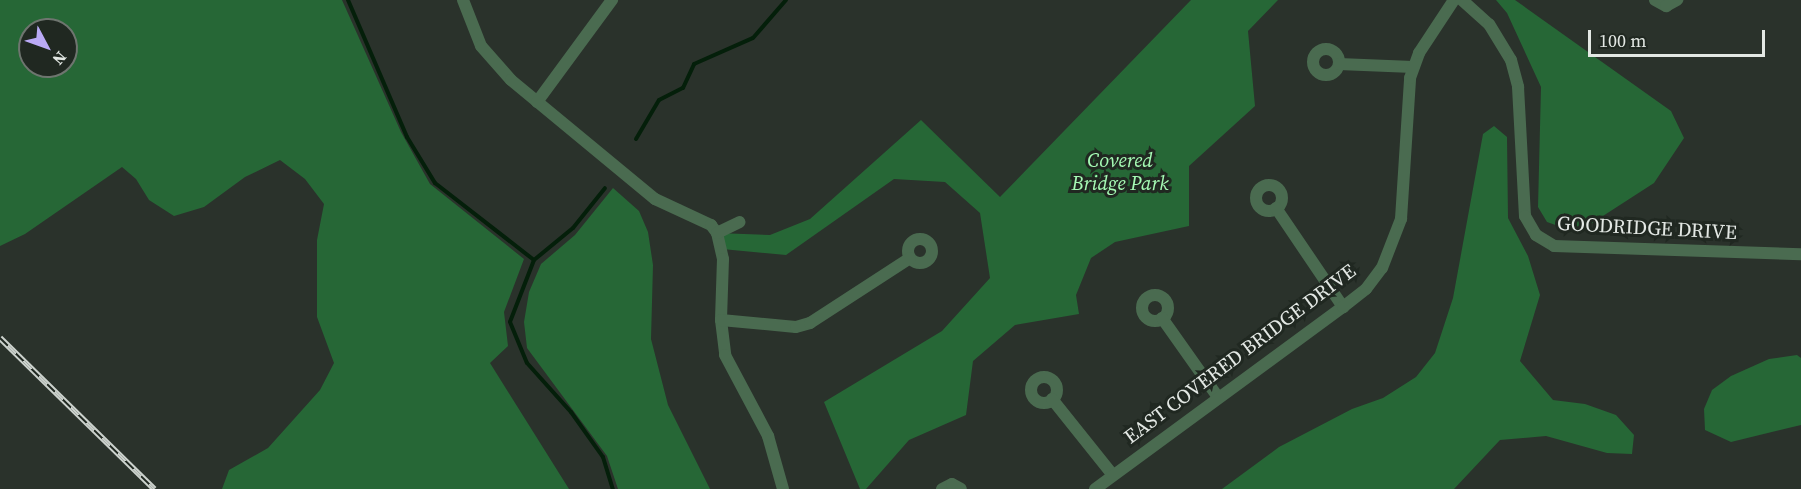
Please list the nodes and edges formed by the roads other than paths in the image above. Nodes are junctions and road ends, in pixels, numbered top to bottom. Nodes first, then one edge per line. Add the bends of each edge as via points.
1 (463, 0) edge
2 (612, 0) edge
3 (1454, 0) edge
4 (1462, 0) edge
5 (1655, 0) edge
6 (1677, 0) edge
7 (1339, 64) dead end
8 (1413, 68) junction
9 (537, 102) junction
10 (1276, 208) dead end
11 (740, 222) dead end
12 (717, 233) junction
13 (1801, 254) edge
14 (910, 258) dead end
15 (1343, 307) junction
16 (1162, 318) dead end
17 (721, 320) junction
18 (1218, 397) junction
19 (1053, 399) dead end
20 (1112, 474) junction
21 (783, 489) edge
22 (942, 489) edge
23 (961, 489) edge
24 (1095, 489) edge

1 - 9 street via 481,46
2 - 9 street
3 - 8 street, EAST COVERED BRIDGE DRIVE via 1430,33
4 - 13 street, GOODRIDGE DRIVE via 1489,24 1511,60 1518,87 1525,216 1542,239 1554,246 1601,249
5 - 6 street via 1666,6
7 - 8 street
8 - 15 street, EAST COVERED BRIDGE DRIVE via 1401,219 1394,243 1366,289
9 - 12 street via 655,199 711,225
10 - 15 street
11 - 12 street
12 - 17 street via 723,259
14 - 17 street via 810,323 796,327
15 - 18 street, EAST COVERED BRIDGE DRIVE
16 - 18 street
17 - 21 street via 725,355 768,436
18 - 20 street, EAST COVERED BRIDGE DRIVE
19 - 20 street
20 - 24 street, EAST COVERED BRIDGE DRIVE
22 - 23 street via 952,484

